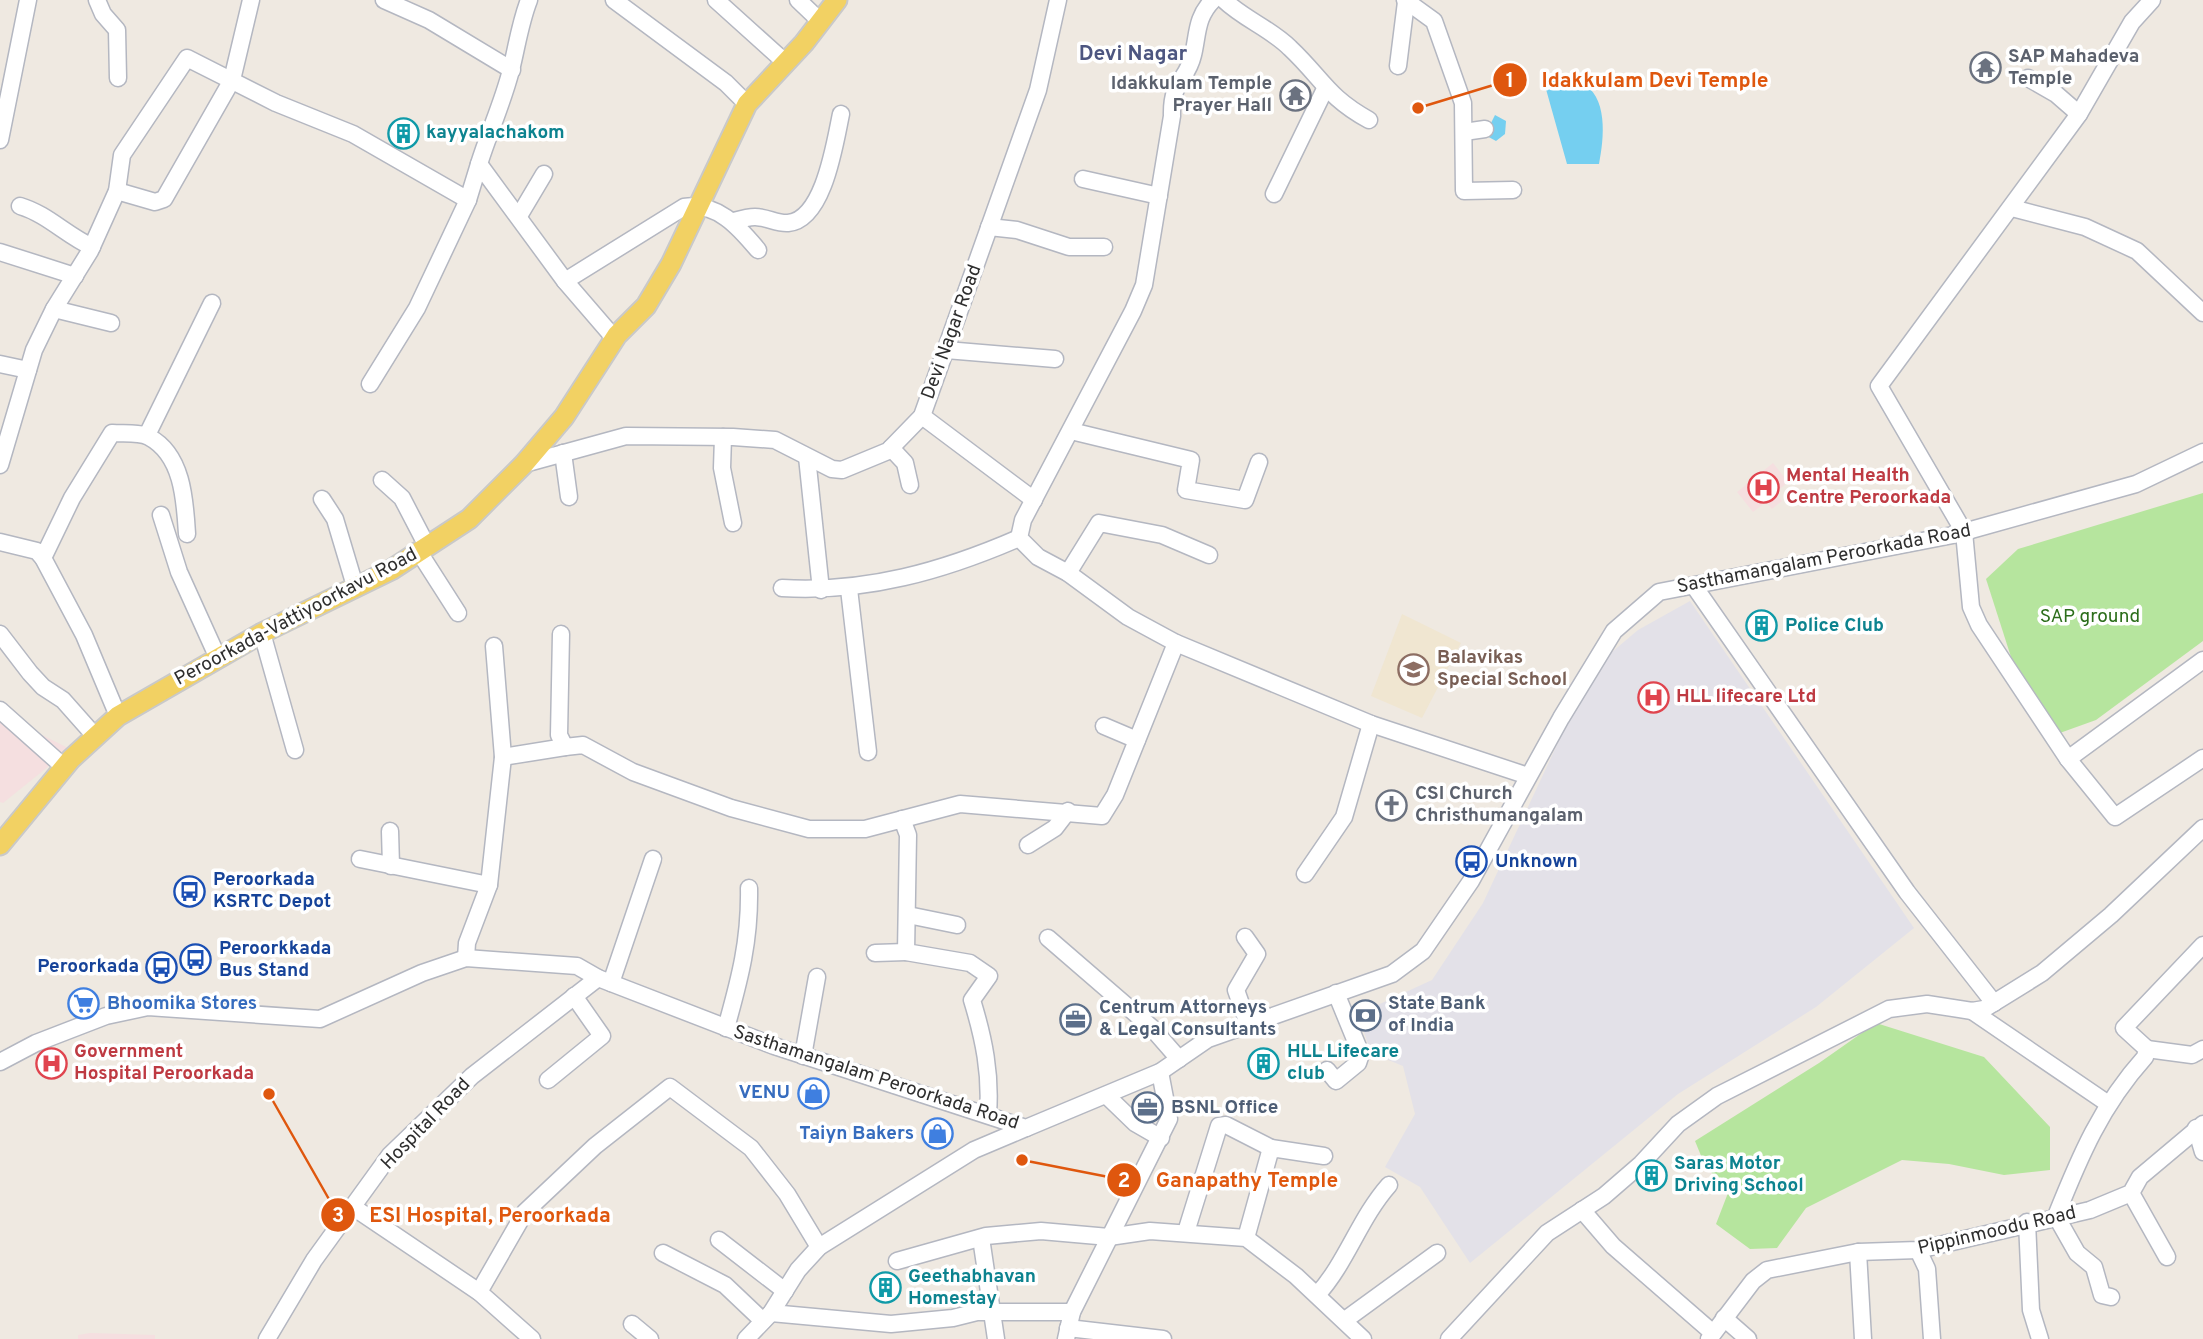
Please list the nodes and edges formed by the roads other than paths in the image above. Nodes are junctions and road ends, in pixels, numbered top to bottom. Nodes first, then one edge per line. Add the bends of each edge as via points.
1 (28, 0) edge
2 (97, 0) edge
3 (251, 0) edge
4 (384, 0) edge
5 (529, 0) edge
6 (614, 0) edge
7 (716, 0) edge
8 (798, 0) edge
9 (837, 0) edge
10 (1058, 0) edge
11 (1213, 0) edge
12 (1224, 0) edge
13 (2152, 0) edge
14 (1406, 1) edge
15 (821, 22) junction
16 (786, 63) junction
17 (1398, 66) dead end
18 (512, 70) junction
19 (118, 78) dead end
20 (2028, 78) dead end
21 (232, 80) junction
22 (1325, 89) junction
23 (747, 104) junction
24 (841, 114) dead end
25 (2079, 114) junction
26 (1369, 120) dead end
27 (1485, 129) dead end
28 (1464, 132) junction
29 (0, 140) edge
30 (479, 164) junction
31 (544, 174) dead end
32 (1083, 179) dead end
33 (1513, 190) dead end
34 (117, 191) junction
35 (1274, 194) dead end
36 (1159, 196) junction
37 (468, 200) junction
38 (699, 204) junction
39 (20, 205) dead end
40 (2012, 208) junction
41 (519, 216) junction
42 (734, 221) junction
43 (989, 227) junction
44 (92, 247) junction
45 (1104, 247) dead end
46 (758, 250) dead end
47 (0, 252) edge
48 (75, 276) junction
49 (565, 281) junction
50 (212, 303) dead end
51 (54, 309) junction
52 (2203, 313) edge
53 (111, 323) dead end
54 (615, 340) junction
55 (946, 350) junction
56 (1055, 359) dead end
57 (0, 364) edge
58 (28, 370) junction
59 (370, 384) dead end
60 (922, 416) junction
61 (1071, 431) junction
62 (147, 435) junction
63 (723, 437) junction
64 (891, 448) junction
65 (2203, 452) edge
66 (563, 453) junction
67 (807, 457) junction
68 (1259, 462) dead end
69 (524, 464) junction
70 (0, 465) edge
71 (382, 480) dead end
72 (910, 485) dead end
73 (569, 497) dead end
74 (322, 499) dead end
75 (1034, 500) junction
76 (160, 515) dead end
77 (733, 523) dead end
78 (1964, 532) junction
79 (187, 534) dead end
80 (1019, 538) junction
81 (0, 542) edge
82 (423, 549) junction
83 (1209, 555) dead end
84 (43, 558) junction
85 (1068, 573) junction
86 (355, 586) junction
87 (1694, 586) junction
88 (782, 588) dead end
89 (849, 589) junction
90 (821, 590) junction
91 (458, 613) dead end
92 (262, 632) junction
93 (0, 634) edge
94 (561, 634) dead end
95 (1176, 643) junction
96 (494, 646) dead end
97 (217, 656) junction
98 (2203, 660) edge
99 (0, 710) edge
100 (118, 716) junction
101 (1371, 724) junction
102 (1104, 726) dead end
103 (94, 735) junction
104 (1137, 740) junction
105 (565, 747) junction
106 (295, 750) dead end
107 (869, 752) dead end
108 (502, 757) junction
109 (2203, 758) edge
110 (2068, 759) junction
111 (64, 767) junction
112 (1528, 776) junction
113 (1068, 811) junction
114 (902, 819) junction
115 (2203, 828) edge
116 (390, 831) dead end
117 (0, 845) edge
118 (1028, 845) dead end
119 (360, 859) dead end
120 (653, 859) dead end
121 (391, 866) junction
122 (1305, 874) dead end
123 (489, 886) junction
124 (748, 888) dead end
125 (908, 915) junction
126 (957, 925) dead end
127 (1245, 937) dead end
128 (1048, 938) dead end
129 (2203, 945) edge
130 (906, 952) junction
131 (876, 953) dead end
132 (466, 958) junction
133 (817, 977) dead end
134 (605, 980) junction
135 (1336, 993) junction
136 (574, 996) junction
137 (1994, 1003) junction
138 (1972, 1011) junction
139 (1248, 1024) junction
140 (726, 1028) junction
141 (2147, 1049) junction
142 (2203, 1049) edge
143 (803, 1056) junction
144 (1180, 1059) junction
145 (0, 1062) edge
146 (1326, 1070) dead end
147 (1160, 1072) junction
148 (548, 1080) dead end
149 (1106, 1095) junction
150 (2107, 1103) junction
151 (988, 1114) junction
152 (2200, 1126) edge
153 (1026, 1128) junction
154 (1161, 1138) junction
155 (1271, 1148) junction
156 (2203, 1152) edge
157 (1324, 1156) dead end
158 (1389, 1185) dead end
159 (2131, 1193) junction
160 (353, 1207) junction
161 (1582, 1210) junction
162 (2056, 1216) junction
163 (2027, 1222) junction
164 (1186, 1232) junction
165 (1109, 1237) junction
166 (981, 1238) junction
167 (1246, 1238) junction
168 (719, 1240) dead end
169 (819, 1247) junction
170 (1918, 1250) junction
171 (1858, 1252) junction
172 (663, 1253) dead end
173 (1437, 1253) dead end
174 (2167, 1257) dead end
175 (897, 1261) dead end
176 (479, 1292) junction
177 (785, 1292) junction
178 (1317, 1295) junction
179 (2111, 1297) dead end
180 (992, 1312) junction
181 (767, 1317) junction
182 (1724, 1318) junction
183 (1345, 1320) junction
184 (632, 1324) dead end
185 (1069, 1326) edge
186 (1711, 1336) edge
187 (1360, 1338) edge
188 (267, 1339) edge
189 (531, 1339) edge
190 (650, 1339) edge
191 (746, 1339) edge
192 (996, 1339) edge
193 (1163, 1339) edge
194 (1449, 1339) edge
195 (1748, 1339) edge
196 (1863, 1339) edge
197 (1932, 1339) edge
198 (2040, 1339) edge

1 - 29 street
2 - 19 street via 117,30
3 - 21 street
4 - 18 street via 429,20
5 - 18 street
6 - 23 street via 726,83
7 - 16 street
8 - 15 street
9 - 15 main road, Peroorkada-Vattiyoorkavu Road
10 - 43 street, Devi Nagar Road via 1038,90
11 - 36 street via 1203,10 1192,58 1174,92
12 - 22 street via 1289,46
13 - 25 street via 2132,22
14 - 17 street
14 - 28 street via 1434,21 1463,103
15 - 16 main road, Peroorkada-Vattiyoorkavu Road
16 - 23 main road, Peroorkada-Vattiyoorkavu Road
18 - 30 street
20 - 25 street
21 - 34 street via 164,199 155,202
21 - 34 street via 187,58 122,155
21 - 37 street via 353,134
22 - 26 street
22 - 35 street
23 - 38 main road, Peroorkada-Vattiyoorkavu Road
24 - 42 street via 825,182 812,207 788,223 755,217
25 - 40 street
27 - 28 street
28 - 33 street via 1464,191
30 - 37 street
30 - 41 street
31 - 41 street
32 - 36 street
34 - 44 street
36 - 61 street via 1144,285
37 - 59 street via 417,308
38 - 42 street
38 - 49 street via 684,206 655,222
38 - 54 main road, Peroorkada-Vattiyoorkavu Road via 646,306
39 - 44 street via 46,216 70,237
40 - 52 street via 2085,227 2137,251
40 - 78 street via 1879,386
41 - 49 street
42 - 46 street
43 - 45 street via 1017,230 1069,247
43 - 55 street, Devi Nagar Road
44 - 48 street
47 - 48 street
48 - 51 street
49 - 54 street
50 - 62 street
51 - 53 street
51 - 58 street
54 - 69 main road, Peroorkada-Vattiyoorkavu Road via 564,416
55 - 56 street
55 - 60 street, Devi Nagar Road
57 - 58 street
58 - 70 street
60 - 64 street, Devi Nagar Road
60 - 75 street
61 - 68 street via 1191,460 1186,490 1245,500
61 - 75 street
62 - 79 street via 165,449 179,476
62 - 84 street via 108,435
63 - 66 street, Devi Nagar Road via 625,436
63 - 67 street, Devi Nagar Road via 775,440
63 - 77 street via 722,468
64 - 67 street, Devi Nagar Road via 842,470
64 - 72 street via 905,463
65 - 78 street, Sasthamangalam Peroorkada Road via 2136,484
66 - 69 street, Devi Nagar Road
66 - 73 street
67 - 90 street
69 - 82 main road, Peroorkada-Vattiyoorkavu Road via 469,519
71 - 82 street via 402,498
74 - 86 street via 335,519
75 - 80 street
76 - 97 street via 179,572
78 - 87 street, Sasthamangalam Peroorkada Road
78 - 110 street via 1971,607 1979,625
80 - 85 street via 1038,557
80 - 89 street via 969,561
81 - 84 street via 37,551
82 - 86 main road, Peroorkada-Vattiyoorkavu Road
82 - 91 street
83 - 85 street via 1162,535 1099,523
84 - 100 street via 85,635
85 - 95 street via 1128,617
86 - 92 main road, Peroorkada-Vattiyoorkavu Road
87 - 112 street, Sasthamangalam Peroorkada Road via 1658,592 1614,631
87 - 137 street via 1906,892
88 - 90 street
89 - 90 street
89 - 107 street
92 - 97 main road, Peroorkada-Vattiyoorkavu Road
92 - 106 street
93 - 103 street via 30,674 63,700
94 - 105 street via 559,736
95 - 101 street
95 - 104 street
96 - 108 street
97 - 100 main road, Peroorkada-Vattiyoorkavu Road
98 - 110 street
99 - 111 street
100 - 103 main road, Peroorkada-Vattiyoorkavu Road
101 - 112 street
101 - 122 street via 1344,817
102 - 104 street
103 - 111 main road, Peroorkada-Vattiyoorkavu Road
104 - 113 street via 1102,816
105 - 108 street
105 - 114 street via 583,745 633,772 731,808 809,829 864,830
108 - 123 street
109 - 110 street via 2115,817
111 - 117 main road, Peroorkada-Vattiyoorkavu Road
112 - 135 street, Sasthamangalam Peroorkada Road via 1471,881 1423,951 1392,974
113 - 114 street via 960,804
113 - 118 street via 1055,828
114 - 125 street via 908,835
115 - 137 street via 2042,973
116 - 121 street
119 - 121 street
120 - 134 street
121 - 123 street
123 - 132 street via 467,943
124 - 140 street via 746,958
125 - 126 street
125 - 130 street
127 - 139 street via 1257,954 1236,990
128 - 144 street via 1151,1027
129 - 141 street via 2124,1028
130 - 131 street
130 - 151 street via 970,963 989,976 972,1000 990,1081
132 - 134 street, Sasthamangalam Peroorkada Road via 577,966
132 - 145 street, Sasthamangalam Peroorkada Road via 320,1019 148,1007 106,1016
133 - 143 street
134 - 136 street, Hospital Road
134 - 140 street, Sasthamangalam Peroorkada Road
135 - 139 street, Sasthamangalam Peroorkada Road
135 - 146 street via 1361,1054 1358,1063 1336,1081
136 - 148 street via 602,1036
136 - 160 street, Hospital Road via 472,1076 390,1156
137 - 138 street
138 - 150 street
138 - 161 street via 1927,1004 1889,1009 1775,1066 1717,1096 1678,1124 1641,1164
139 - 144 street, Sasthamangalam Peroorkada Road via 1208,1039
140 - 143 street, Sasthamangalam Peroorkada Road
141 - 142 street via 2192,1055
141 - 150 street
143 - 151 street, Sasthamangalam Peroorkada Road
144 - 147 street, Sasthamangalam Peroorkada Road
147 - 149 street, Sasthamangalam Peroorkada Road
147 - 154 street via 1169,1119
149 - 153 street, Sasthamangalam Peroorkada Road
149 - 154 street via 1135,1124
150 - 162 street
151 - 153 street, Sasthamangalam Peroorkada Road
152 - 156 street
152 - 159 street, Pippinmoodu Road via 2140,1177
153 - 169 street via 974,1150
154 - 165 street
155 - 157 street
155 - 164 street via 1219,1125
155 - 167 street
158 - 178 street
159 - 162 street, Pippinmoodu Road via 2090,1210
159 - 174 street
160 - 176 street
160 - 188 street, Hospital Road via 314,1260
161 - 186 street via 1613,1246
161 - 194 street via 1547,1233
162 - 163 street, Pippinmoodu Road
162 - 179 street via 2077,1253 2094,1267 2102,1295
163 - 170 street, Pippinmoodu Road
163 - 198 street via 2031,1310
164 - 165 street
164 - 167 street
165 - 166 street via 1041,1231
165 - 185 street
166 - 175 street
166 - 180 street
167 - 178 street
168 - 177 street
169 - 176 street via 787,1194 751,1149 670,1087 595,1146 525,1212
169 - 177 street
170 - 171 street, Pippinmoodu Road
170 - 197 street via 1927,1269
171 - 182 street, Pippinmoodu Road via 1767,1270
171 - 196 street
172 - 181 street via 725,1285
173 - 183 street
176 - 189 street
177 - 181 street
178 - 183 street
180 - 181 street via 891,1324
180 - 185 street
180 - 192 street
181 - 191 street
182 - 186 street, Pippinmoodu Road
182 - 195 street
183 - 187 street
184 - 190 street
185 - 193 street

